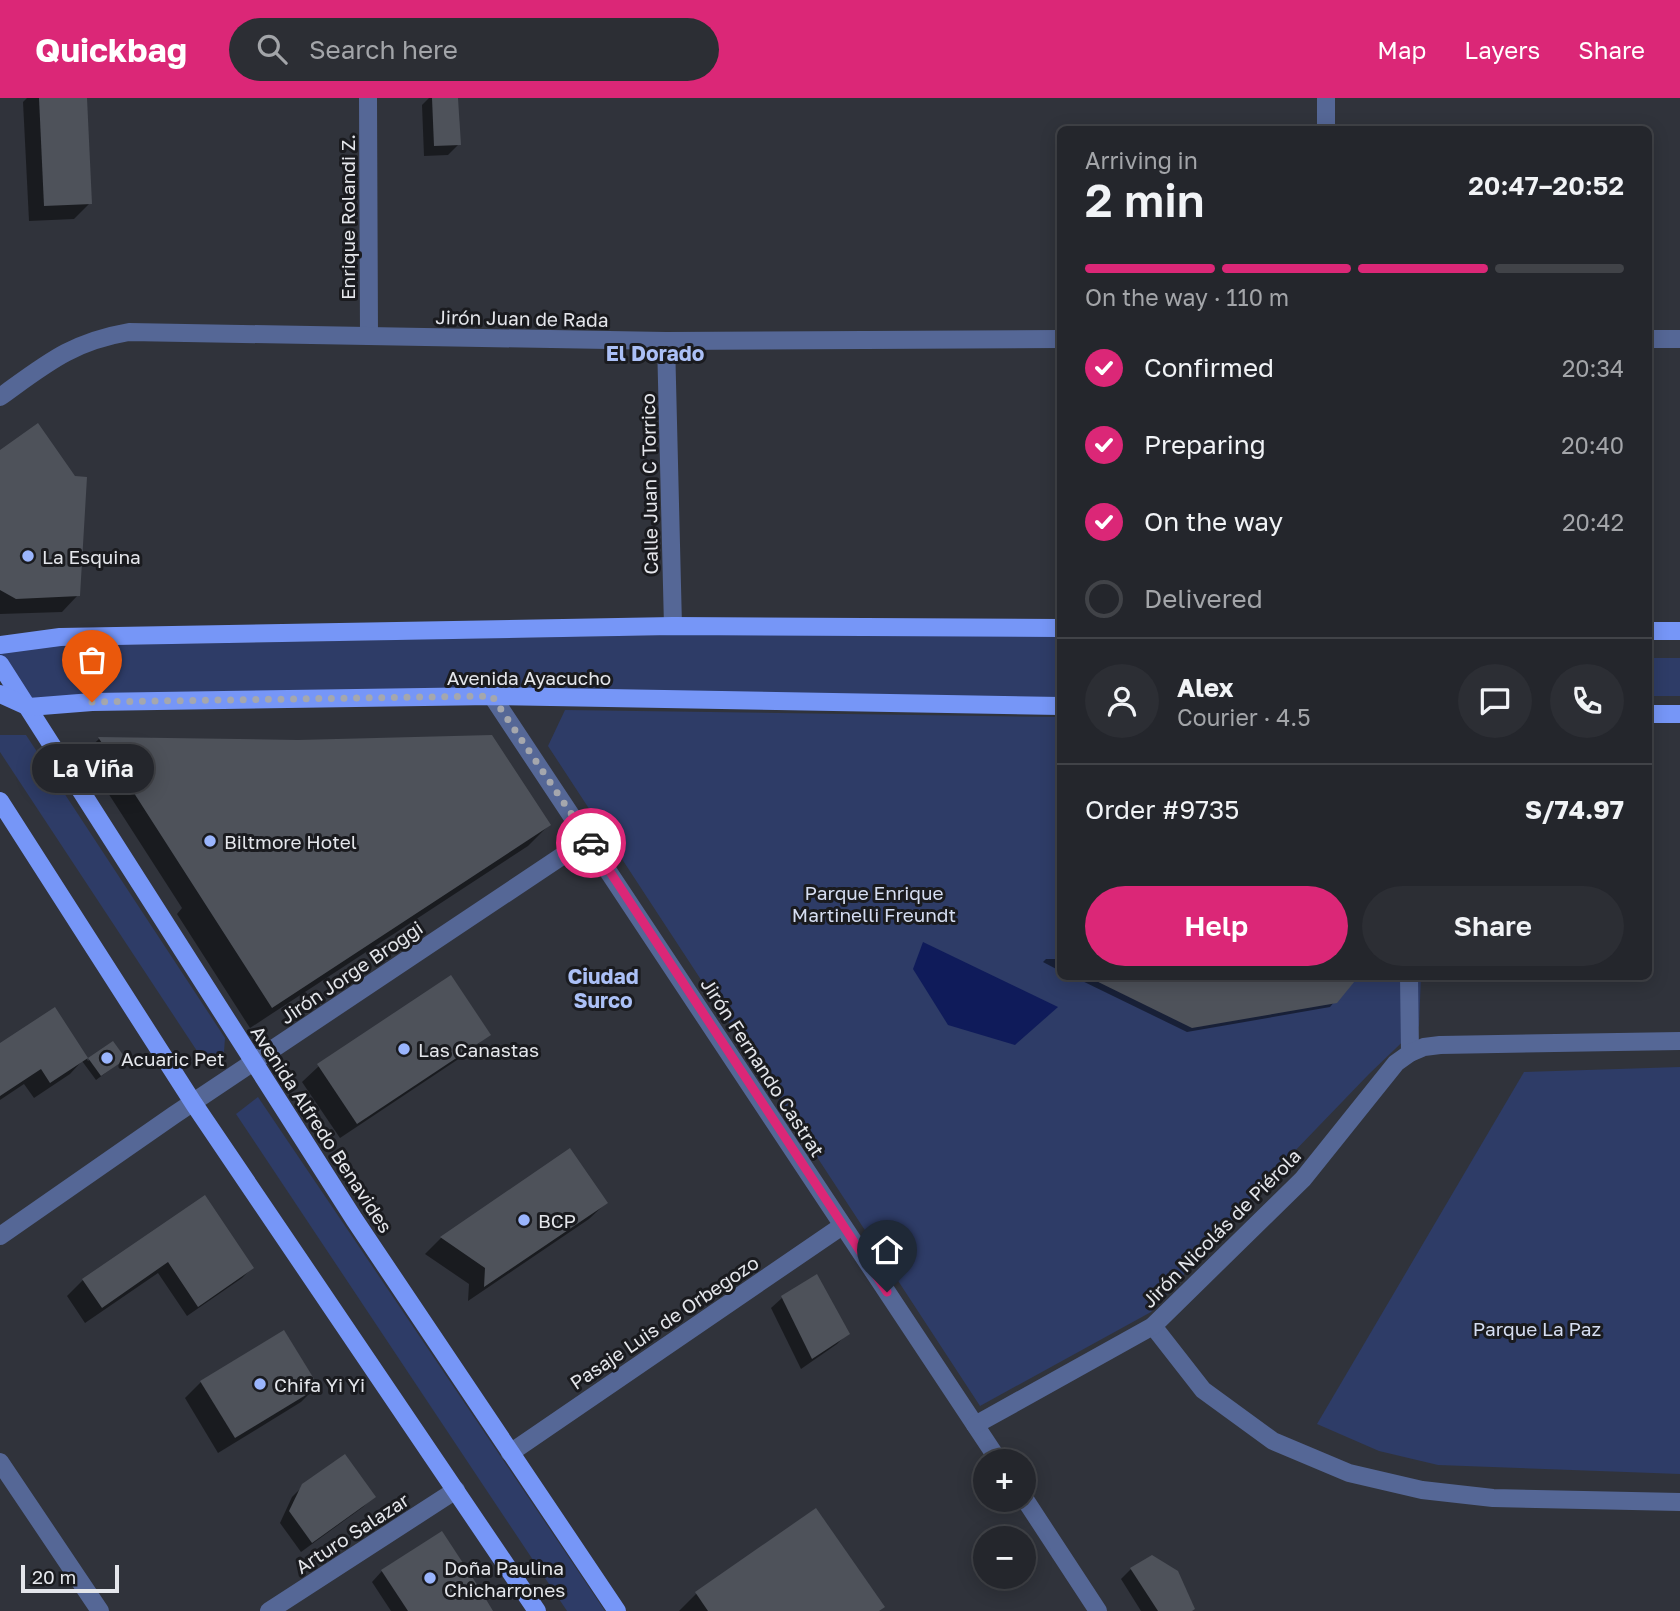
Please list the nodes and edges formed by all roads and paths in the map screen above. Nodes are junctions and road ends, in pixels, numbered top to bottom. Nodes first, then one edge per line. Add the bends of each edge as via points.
1 (368, 98) edge
2 (1326, 98) edge
3 (1326, 126) edge
4 (369, 336) junction
5 (1057, 339) edge
6 (1652, 339) edge
7 (1680, 339) edge
8 (666, 341) junction
9 (0, 397) edge
10 (673, 626) junction
11 (1057, 628) edge
12 (1652, 631) edge
13 (1680, 631) edge
14 (0, 645) edge
15 (0, 664) edge
16 (0, 694) edge
17 (492, 696) junction
18 (1057, 706) edge
19 (29, 707) junction
20 (1652, 714) edge
21 (1680, 714) edge
22 (0, 800) edge
23 (589, 838) junction
24 (1409, 980) edge
25 (1680, 1041) edge
26 (1410, 1053) junction
27 (254, 1063) junction
28 (194, 1104) junction
29 (842, 1226) junction
30 (0, 1236) edge
31 (1153, 1326) junction
32 (975, 1425) junction
33 (991, 1449) edge
34 (510, 1453) junction
35 (0, 1462) edge
36 (456, 1490) junction
37 (1680, 1502) edge
38 (1033, 1512) edge
39 (100, 1611) edge
40 (270, 1611) edge
41 (537, 1611) edge
42 (617, 1611) edge
43 (1098, 1611) edge

1 - 4 street, Enrique Rolandi Z.
2 - 3 street
4 - 8 street, Jirón Juan de Rada
4 - 9 street, Jirón Juan de Rada via 129,332 72,348
5 - 8 street, Jirón Juan de Rada
6 - 7 street
8 - 10 street, Calle Juan C Torrico
10 - 11 main road
10 - 14 main road via 60,637
12 - 13 main road
15 - 19 main road, Avenida Alfredo Benavides
16 - 19 main road, Avenida Ayacucho
17 - 18 main road, Avenida Ayacucho
17 - 19 main road, Avenida Ayacucho via 92,702
17 - 23 street, Jirón Fernando Castrat
19 - 27 main road, Avenida Alfredo Benavides
20 - 21 main road
22 - 28 main road
23 - 27 street, Jirón Jorge Broggi
23 - 29 street, Jirón Fernando Castrat
24 - 26 street
25 - 26 street, Jirón Nicolás de Piérola via 1440,1045
26 - 31 street, Jirón Nicolás de Piérola via 1384,1076 1303,1179
27 - 28 street, Jirón Jorge Broggi
27 - 34 main road, Avenida Alfredo Benavides
28 - 30 street, Jirón Jorge Broggi
28 - 36 main road
29 - 32 street, Jirón Fernando Castrat
29 - 34 street, Pasaje Luis de Orbegozo
31 - 32 street, Jirón Nicolás de Piérola
31 - 37 street via 1203,1390 1273,1441 1349,1473 1422,1490 1493,1498
32 - 33 street, Jirón Fernando Castrat
34 - 42 main road, Avenida Alfredo Benavides
35 - 39 street
36 - 40 street, Arturo Salazar
36 - 41 main road
38 - 43 street

